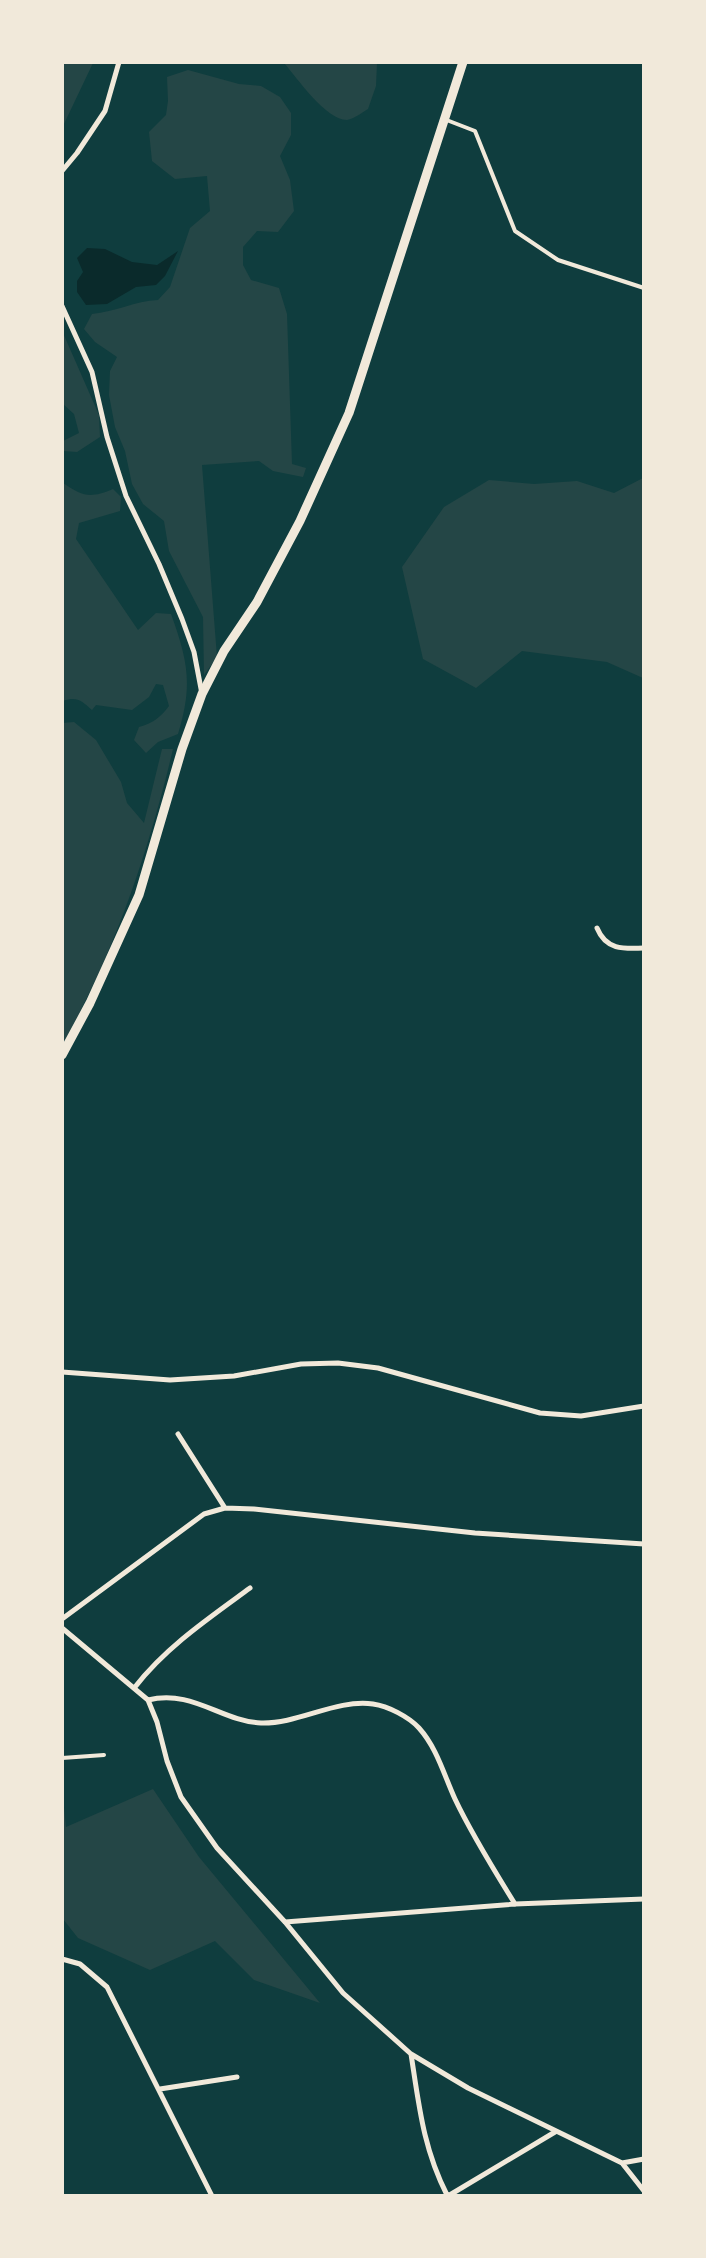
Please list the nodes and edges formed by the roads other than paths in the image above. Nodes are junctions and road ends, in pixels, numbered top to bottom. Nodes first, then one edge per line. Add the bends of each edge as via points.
1 (118, 62) edge
2 (463, 62) edge
3 (444, 120) junction
4 (62, 171) edge
5 (644, 288) edge
6 (62, 306) edge
7 (202, 694) junction
8 (597, 928) dead end
9 (644, 948) edge
10 (62, 1055) edge
11 (62, 1372) edge
12 (644, 1406) edge
13 (178, 1434) dead end
14 (226, 1508) junction
15 (644, 1544) edge
16 (250, 1588) dead end
17 (62, 1619) edge
18 (62, 1628) edge
19 (134, 1687) junction
20 (148, 1700) junction
21 (104, 1755) dead end
22 (62, 1758) edge
23 (644, 1899) edge
24 (515, 1904) junction
25 (284, 1922) junction
26 (62, 1959) edge
27 (411, 2054) junction
28 (238, 2077) dead end
29 (160, 2089) junction
30 (555, 2132) junction
31 (644, 2159) edge
32 (622, 2163) junction
33 (644, 2191) edge
34 (448, 2195) edge
35 (212, 2196) edge

1 - 4 street via 104,111
2 - 3 street
3 - 5 lane via 475,131 515,231 558,260
3 - 7 street via 349,413 300,521 257,602 224,651
6 - 7 street via 92,372 107,437 126,496 159,564 194,652
7 - 10 street via 182,749 139,896 90,1004
8 - 9 street via 600,937 609,945 624,949
11 - 12 street via 170,1380 234,1376 301,1364 338,1362 378,1368 540,1414 580,1416
13 - 14 street
14 - 15 street via 475,1533
14 - 17 street via 204,1514
16 - 19 street via 179,1641 150,1667
18 - 19 street
19 - 20 street
20 - 24 street via 176,1697 259,1723 280,1723 351,1705 373,1704 390,1709 418,1727 434,1748 455,1799
20 - 25 street via 181,1797 217,1848
21 - 22 lane
23 - 24 street
24 - 25 street
25 - 27 street via 343,1993
26 - 29 street via 80,1964 107,1987
27 - 30 street via 468,2088
27 - 34 street via 424,2131 434,2169
28 - 29 street
29 - 35 street
30 - 32 street
30 - 34 street
31 - 32 street
32 - 33 street

